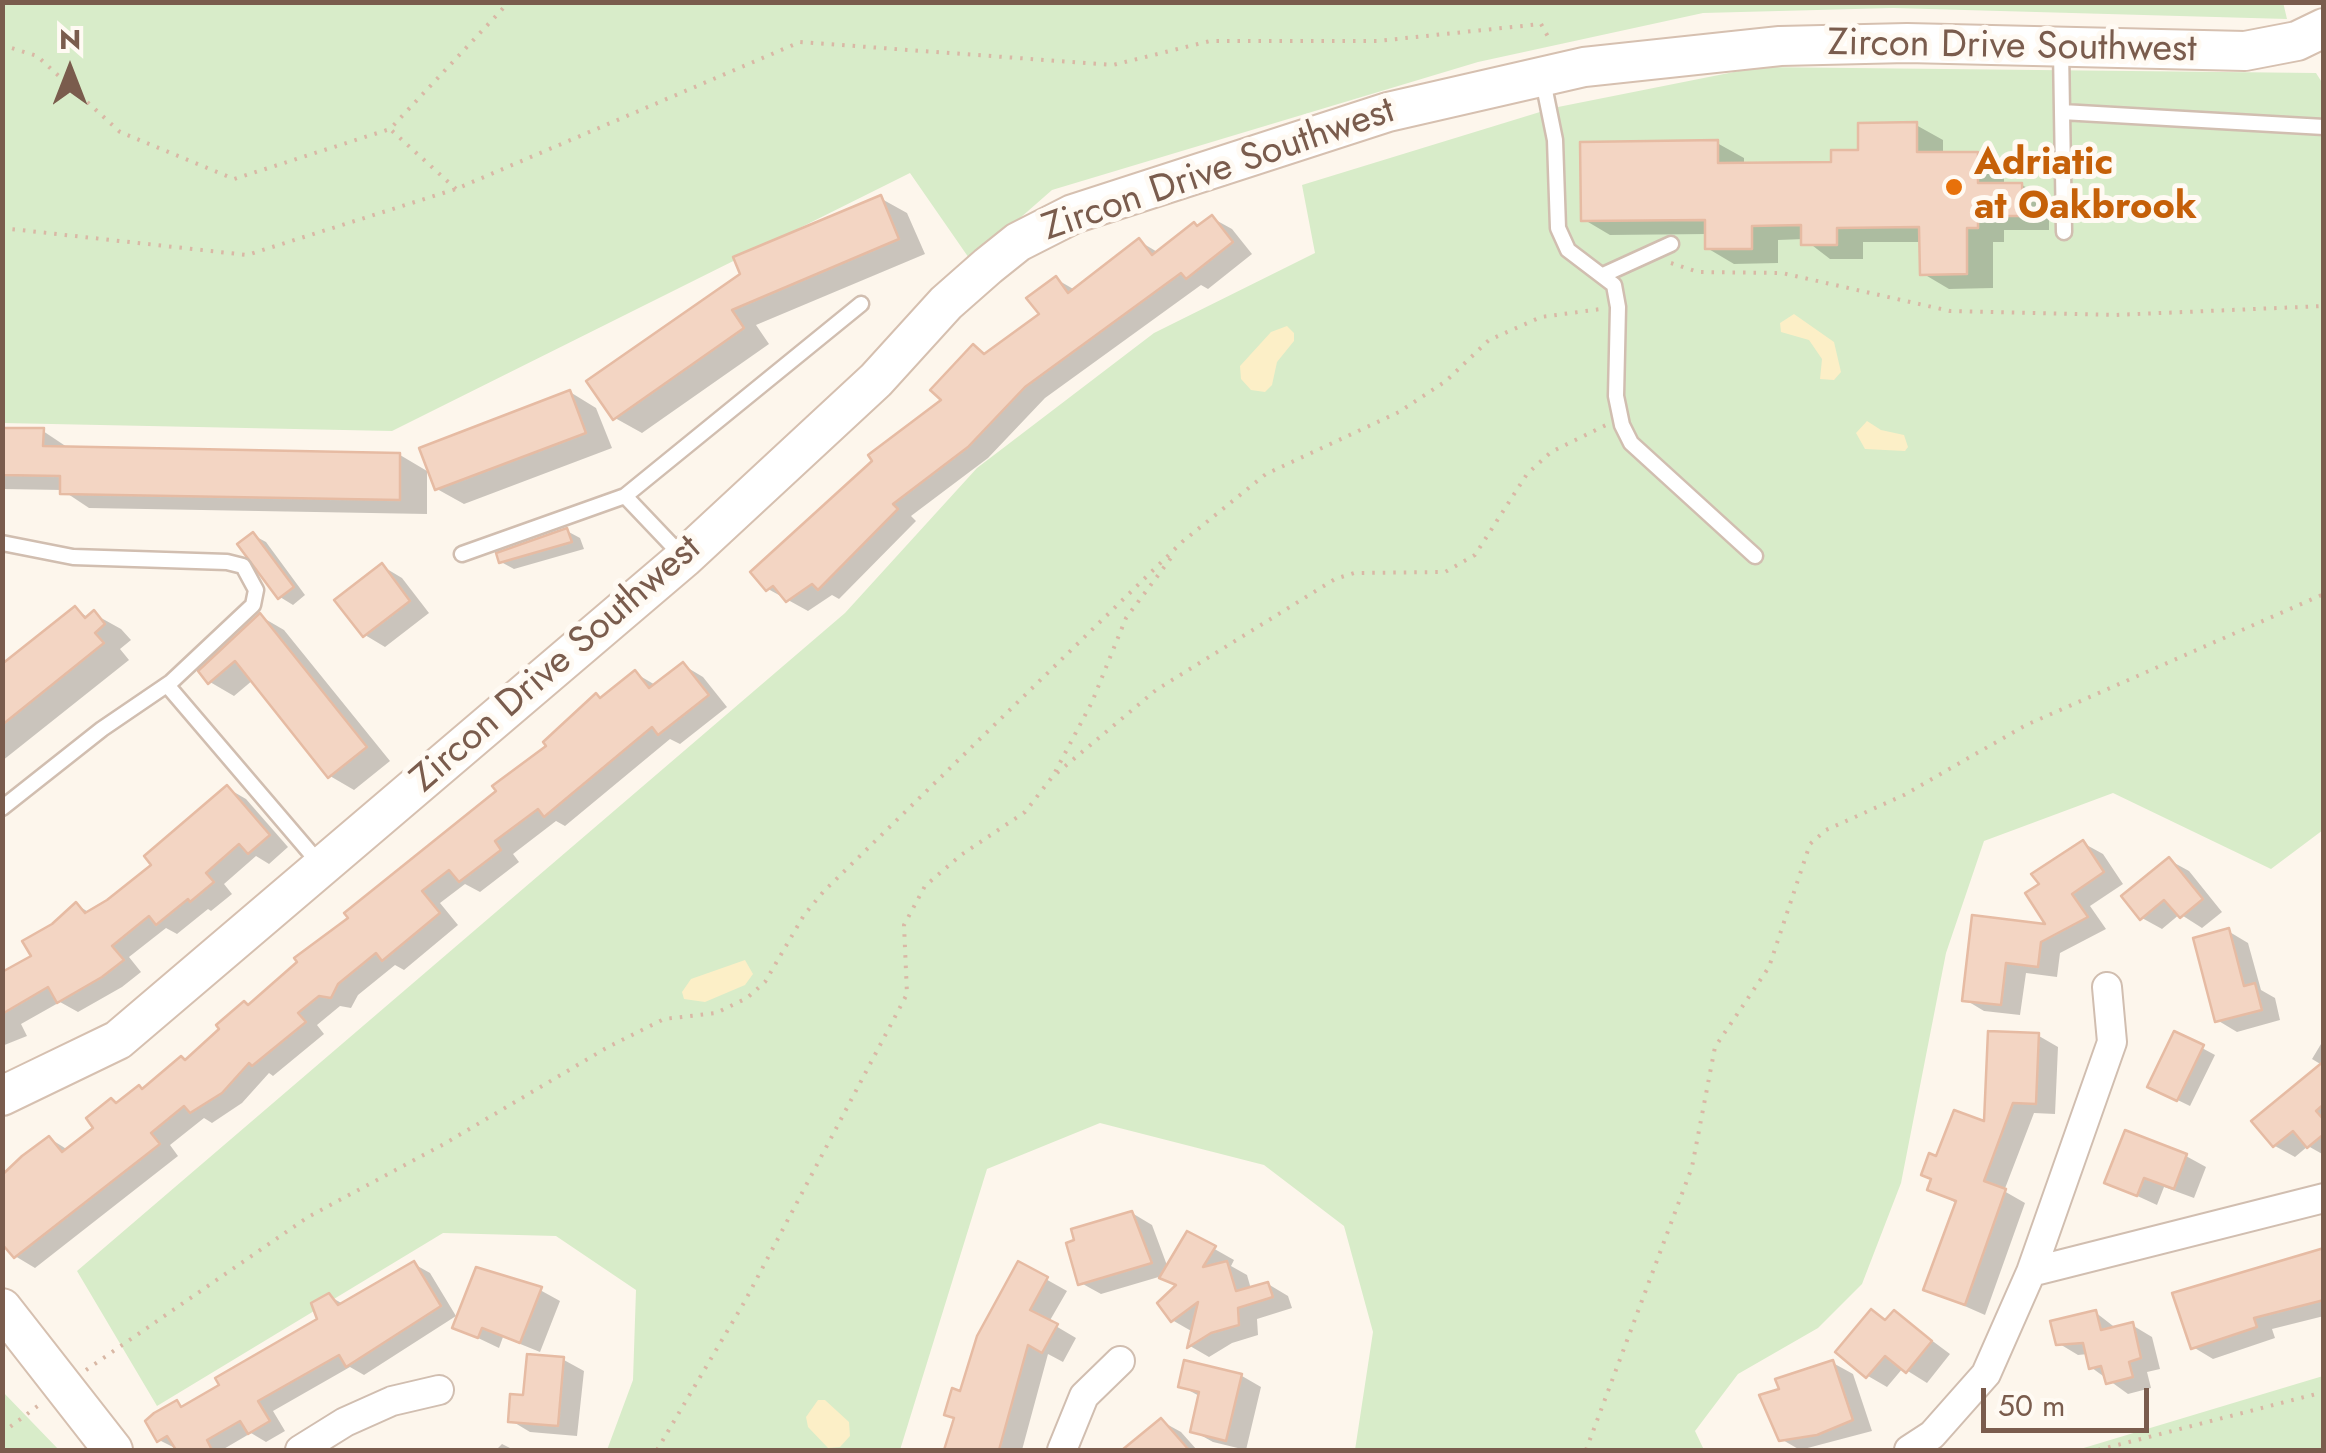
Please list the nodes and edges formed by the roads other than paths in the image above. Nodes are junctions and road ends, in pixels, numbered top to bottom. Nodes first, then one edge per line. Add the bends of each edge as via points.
1 (2324, 28) edge
2 (2062, 48) junction
3 (1554, 73) junction
4 (2062, 112) junction
5 (2324, 128) edge
6 (2064, 232) dead end
7 (1672, 244) dead end
8 (1603, 275) junction
9 (861, 304) dead end
10 (625, 496) junction
11 (2, 543) edge
12 (462, 554) dead end
13 (1755, 556) dead end
14 (684, 558) junction
15 (167, 685) junction
16 (2, 808) edge
17 (322, 866) junction
18 (2107, 987) dead end
19 (2, 1096) edge
20 (2324, 1198) edge
21 (2031, 1272) junction
22 (2, 1308) edge
23 (1120, 1361) dead end
24 (439, 1390) dead end
25 (113, 1450) edge
26 (300, 1450) edge
27 (1062, 1450) edge
28 (1909, 1450) edge

1 - 2 street, Zircon Drive Southwest via 2245,51
2 - 3 street, Zircon Drive Southwest via 1780,46
2 - 4 lane
3 - 8 lane via 1558,228 1568,250
3 - 14 street, Zircon Drive Southwest via 1388,112 1073,214 1032,234 946,302 876,380
4 - 5 lane
4 - 6 lane
7 - 8 lane
8 - 13 lane via 1614,285 1618,307 1616,396 1631,443
9 - 10 lane
10 - 12 lane
10 - 14 lane
11 - 15 lane via 72,558 243,566 256,590 254,605
14 - 17 street, Zircon Drive Southwest
15 - 16 lane
15 - 17 lane
17 - 19 street, Zircon Drive Southwest via 118,1040
18 - 21 street via 2112,1042
20 - 21 street
21 - 28 street via 1986,1374 1932,1435
22 - 25 street
23 - 27 street via 1084,1396
24 - 26 street via 392,1401

